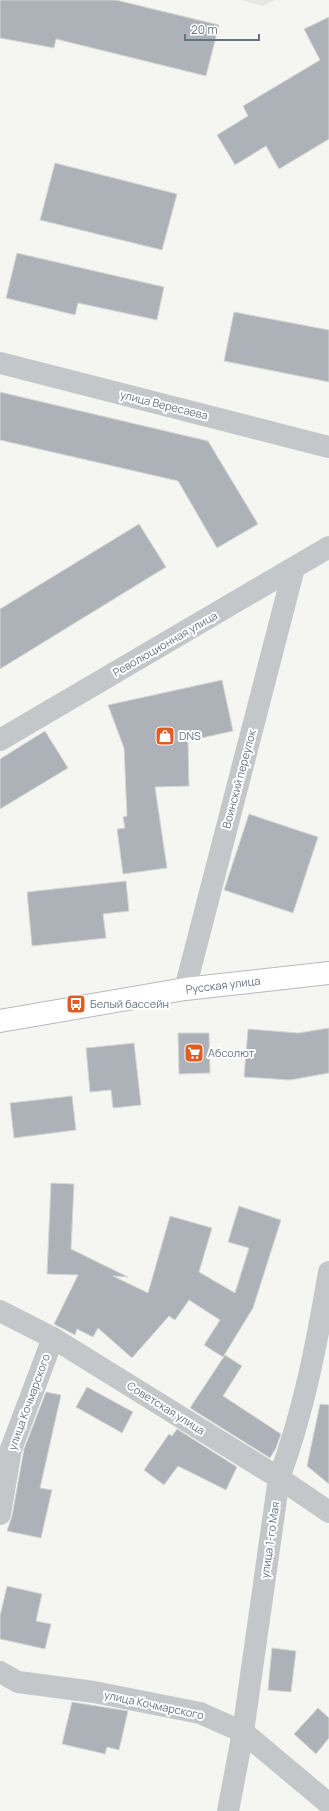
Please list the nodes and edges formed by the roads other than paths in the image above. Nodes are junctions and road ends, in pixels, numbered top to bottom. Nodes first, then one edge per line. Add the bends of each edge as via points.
1 (0, 363) edge
2 (329, 447) edge
3 (329, 547) edge
4 (294, 568) junction
5 (0, 740) edge
6 (329, 973) edge
7 (185, 989) junction
8 (0, 1021) edge
9 (329, 1272) edge
10 (0, 1311) edge
11 (53, 1338) junction
12 (279, 1478) junction
13 (329, 1512) edge
14 (0, 1514) edge
15 (0, 1672) edge
16 (243, 1732) junction
17 (329, 1804) edge
18 (228, 1811) edge

1 - 2 street, улица Вересаева
3 - 4 street, Революционная улица
4 - 5 street, Революционная улица
4 - 7 street, Воинский переулок
6 - 7 main road, Русская улица
7 - 8 main road, Русская улица
9 - 12 street, улица 1-го Мая via 316,1346 292,1444
10 - 11 street, Советская улица
11 - 12 street, Советская улица
11 - 14 street, улица Кочмарского via 11,1448
12 - 13 street, Советская улица
12 - 16 street, улица 1-го Мая
15 - 16 street, улица Кочмарского via 18,1682 94,1692 200,1713
16 - 17 street, улица Кочмарского
16 - 18 street, улица 1-го Мая

